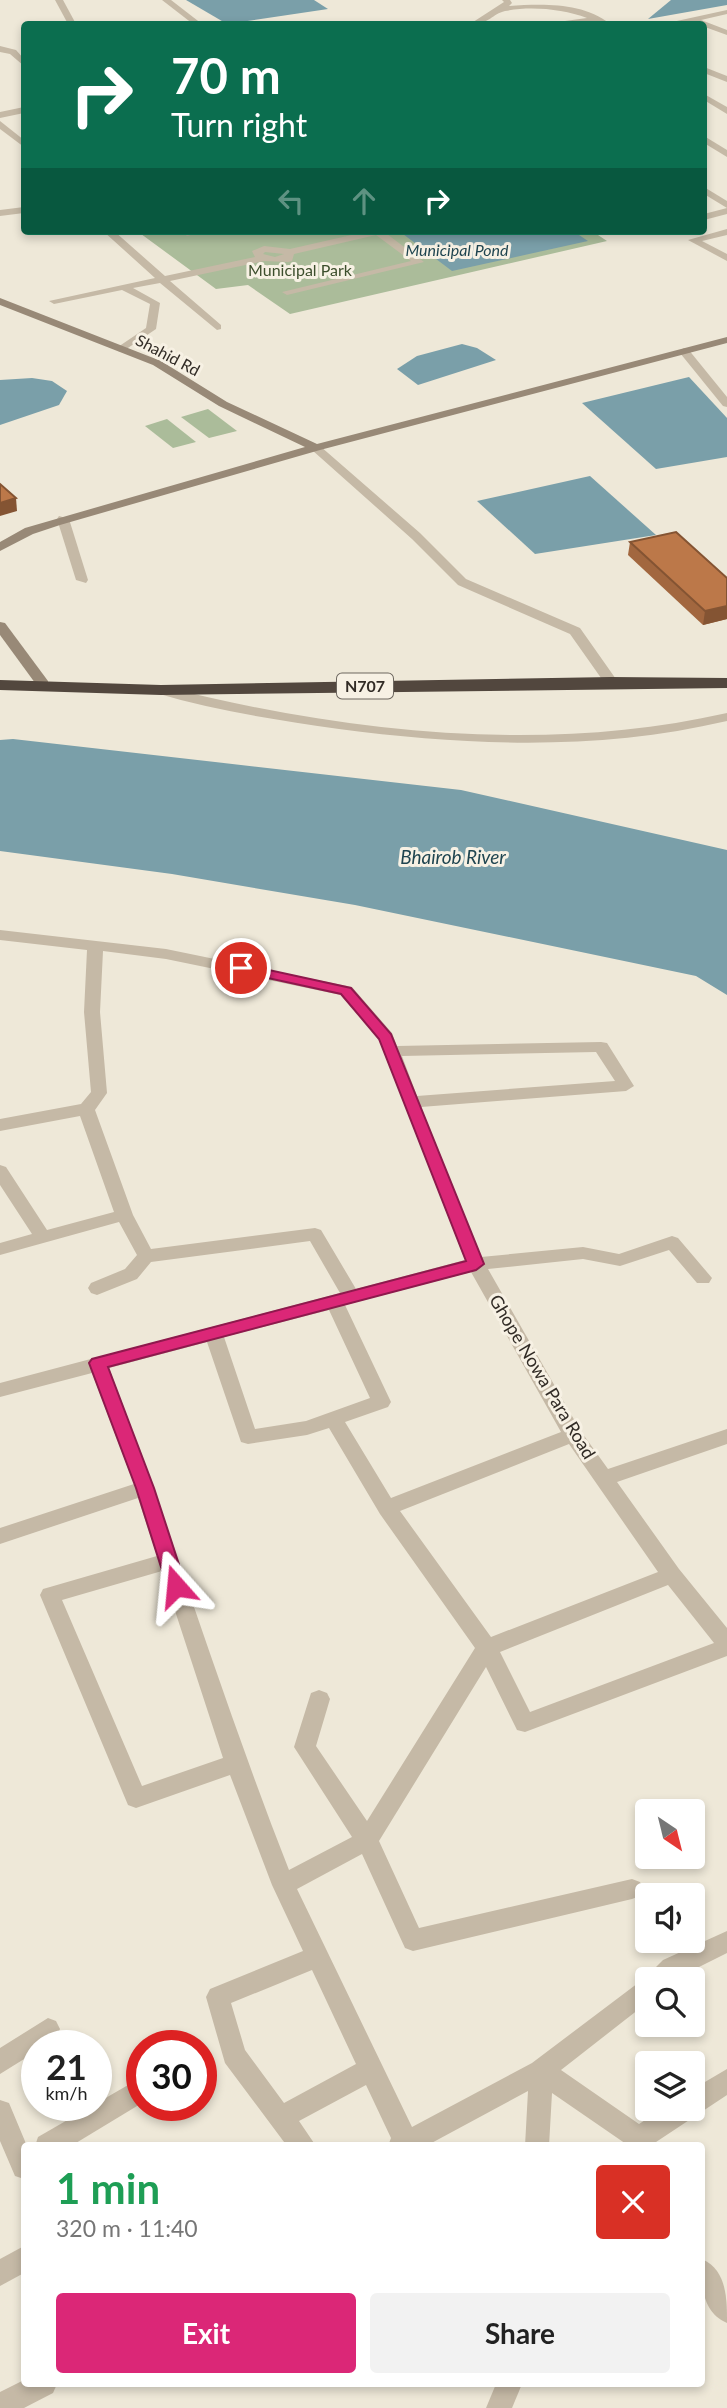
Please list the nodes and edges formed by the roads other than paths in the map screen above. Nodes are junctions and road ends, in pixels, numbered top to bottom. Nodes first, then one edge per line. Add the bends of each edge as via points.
1 (59, 0) edge
2 (166, 0) edge
3 (542, 0) edge
4 (505, 4) edge
5 (551, 6) junction
6 (727, 12) edge
7 (597, 19) junction
8 (692, 19) junction
9 (70, 21) edge
10 (194, 21) edge
11 (484, 21) edge
12 (567, 21) edge
13 (586, 21) edge
14 (601, 21) edge
15 (682, 21) edge
16 (697, 21) edge
17 (707, 25) edge
18 (727, 33) edge
19 (0, 49) edge
20 (21, 60) edge
21 (727, 71) edge
22 (707, 74) edge
23 (727, 79) edge
24 (707, 99) edge
25 (21, 111) edge
26 (727, 111) edge
27 (0, 115) edge
28 (0, 124) edge
29 (707, 141) edge
30 (21, 142) edge
31 (727, 153) edge
32 (707, 192) edge
33 (727, 205) edge
34 (21, 210) edge
35 (727, 211) edge
36 (0, 213) edge
37 (707, 216) edge
38 (727, 232) edge
39 (112, 235) edge
40 (364, 235) edge
41 (381, 235) edge
42 (727, 258) edge
43 (162, 281) junction
44 (126, 289) junction
45 (287, 292) dead end
46 (0, 301) edge
47 (54, 301) dead end
48 (217, 327) dead end
49 (727, 340) edge
50 (122, 349) junction
51 (684, 351) junction
52 (727, 404) edge
53 (316, 448) junction
54 (63, 519) junction
55 (0, 547) edge
56 (82, 580) dead end
57 (0, 627) edge
58 (611, 681) junction
59 (727, 683) edge
60 (44, 684) junction
61 (1, 685) edge
62 (161, 690) junction
63 (727, 717) edge
64 (1, 942) edge
65 (95, 946) junction
66 (391, 1051) junction
67 (410, 1102) junction
68 (86, 1109) junction
69 (0, 1125) edge
70 (0, 1171) edge
71 (124, 1215) junction
72 (42, 1236) junction
73 (0, 1250) edge
74 (146, 1256) junction
75 (476, 1264) junction
76 (703, 1278) dead end
77 (97, 1288) dead end
78 (342, 1299) junction
79 (213, 1332) junction
80 (98, 1363) junction
81 (0, 1390) edge
82 (333, 1419) junction
83 (573, 1435) junction
84 (727, 1436) edge
85 (603, 1479) junction
86 (145, 1488) junction
87 (387, 1508) junction
88 (0, 1536) edge
89 (168, 1561) junction
90 (671, 1575) junction
91 (727, 1645) edge
92 (487, 1648) junction
93 (319, 1699) dead end
94 (236, 1763) junction
95 (368, 1840) junction
96 (283, 1885) junction
97 (632, 1889) dead end
98 (727, 1942) edge
99 (319, 1956) junction
100 (673, 1967) edge
101 (635, 1997) edge
102 (48, 2029) dead end
103 (0, 2062) edge
104 (371, 2068) junction
105 (541, 2071) junction
106 (727, 2081) edge
107 (705, 2095) edge
108 (126, 2099) edge
109 (0, 2112) edge
110 (280, 2118) junction
111 (665, 2121) edge
112 (54, 2142) edge
113 (301, 2142) edge
114 (402, 2142) edge
115 (407, 2142) edge
116 (537, 2142) edge
117 (21, 2158) edge
118 (21, 2261) edge
119 (0, 2273) edge
120 (705, 2277) edge
121 (727, 2310) edge
122 (38, 2387) edge
123 (508, 2387) edge
124 (0, 2406) edge
125 (499, 2408) edge

1 - 9 street
2 - 10 street
3 - 5 street
4 - 5 street
4 - 11 street
5 - 7 street via 575,9
5 - 12 street
6 - 8 street
7 - 13 street
7 - 14 street
8 - 15 street
8 - 16 street
17 - 18 street
19 - 20 street via 13,51
21 - 22 street
22 - 23 street
24 - 26 street
25 - 27 street
28 - 30 street
29 - 31 street
32 - 33 street
34 - 36 street
35 - 37 street
38 - 42 street via 689,238
39 - 43 street
40 - 43 street via 290,252 264,249 256,253 262,259
41 - 45 street via 419,262
43 - 44 street
43 - 48 street
44 - 47 street
44 - 50 street via 155,303 151,330
46 - 50 street, Shahid Rd
49 - 51 street
50 - 53 street, Shahid Rd
51 - 52 street
51 - 53 street
53 - 54 street
53 - 58 street via 462,582 575,631
54 - 55 street
54 - 56 street
57 - 60 street
58 - 59 highway, N707
58 - 62 highway, N707
60 - 61 highway, N707
60 - 62 highway, N707
62 - 63 street via 237,710 424,736 646,734
64 - 65 street, Ghope Nowa Para Road
65 - 66 street, Ghope Nowa Para Road via 166,954 346,991 386,1037
65 - 68 street via 92,1012 99,1093
66 - 67 street, Ghope Nowa Para Road
66 - 67 street via 601,1047 626,1086
67 - 75 street, Ghope Nowa Para Road
68 - 69 street
68 - 71 street
70 - 72 street
71 - 72 street
71 - 74 street
72 - 73 street
74 - 77 street via 131,1274
74 - 78 street via 315,1234
75 - 76 street via 583,1252 620,1260 672,1242
75 - 78 street
75 - 83 street, Ghope Nowa Para Road
78 - 79 street
78 - 82 street via 382,1402
79 - 80 street
79 - 82 street via 248,1437
80 - 81 street
80 - 86 street
82 - 87 street
83 - 85 street, Ghope Nowa Para Road
83 - 87 street
84 - 85 street
85 - 90 street, Ghope Nowa Para Road
86 - 88 street
86 - 89 street
87 - 92 street
89 - 94 street
89 - 94 street via 50,1595 136,1798
90 - 91 street, Ghope Nowa Para Road
90 - 92 street
91 - 92 street via 525,1723
92 - 95 street
93 - 95 street via 305,1747
94 - 96 street
95 - 96 street
95 - 97 street via 413,1940
96 - 99 street
98 - 100 street
99 - 104 street
99 - 110 street via 218,1997 234,2055
101 - 105 street
102 - 103 street
104 - 110 street
104 - 114 street
105 - 111 street via 639,2138
105 - 115 street
105 - 116 street
106 - 107 street
108 - 112 street
109 - 117 street
110 - 113 street
118 - 119 street
120 - 121 street
122 - 124 street
123 - 125 street

